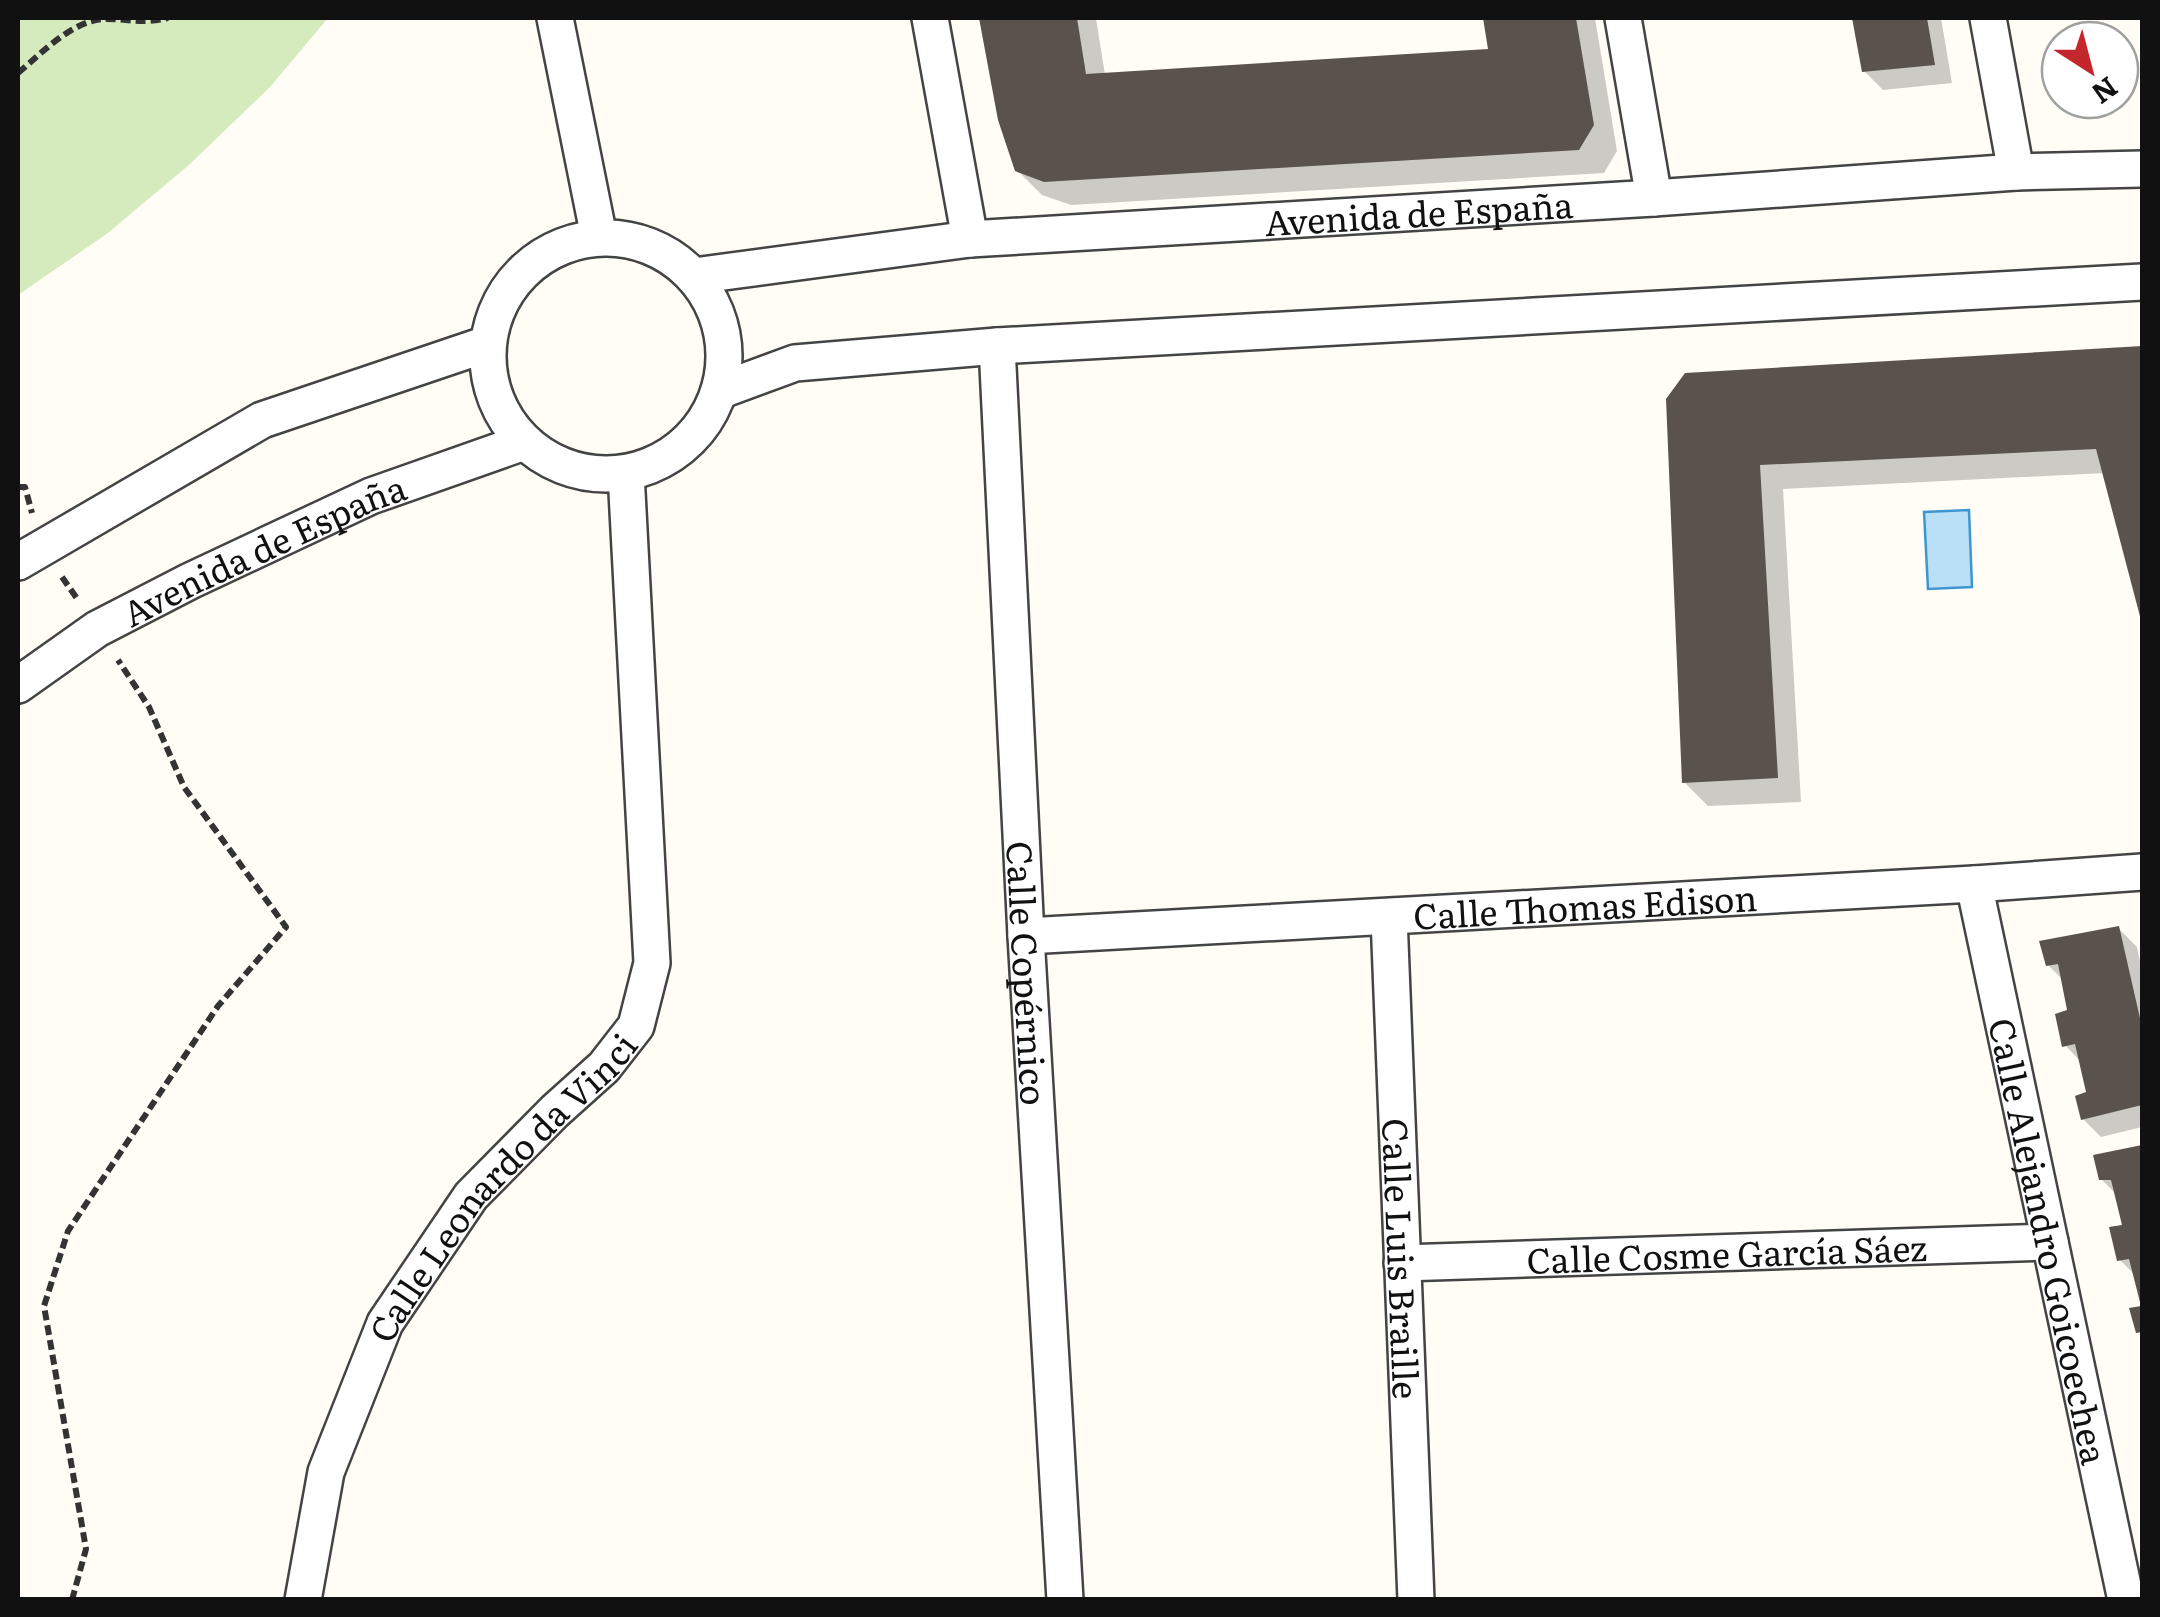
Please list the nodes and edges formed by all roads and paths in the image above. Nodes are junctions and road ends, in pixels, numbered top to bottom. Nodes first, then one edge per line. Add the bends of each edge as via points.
1 (168, 18) edge
2 (555, 18) edge
3 (930, 18) edge
4 (1624, 18) edge
5 (1988, 18) edge
6 (18, 73) edge
7 (2142, 170) edge
8 (2016, 172) junction
9 (1654, 198) junction
10 (599, 236) junction
11 (970, 239) junction
12 (694, 276) junction
13 (2142, 282) edge
14 (487, 344) junction
15 (997, 346) junction
16 (720, 391) junction
17 (524, 442) junction
18 (626, 473) junction
19 (18, 487) edge
20 (29, 554) edge
21 (97, 629) junction
22 (18, 685) edge
23 (2142, 872) edge
24 (1974, 884) junction
25 (1389, 917) junction
26 (1026, 936) junction
27 (2050, 1242) junction
28 (1402, 1263) junction
29 (72, 1600) edge
30 (303, 1600) edge
31 (1065, 1600) edge
32 (1416, 1600) edge
33 (2126, 1600) edge

1 - 6 path via 101,19 69,32
2 - 10 street
3 - 11 street
4 - 9 street
5 - 8 street
7 - 8 street, Avenida de España
8 - 9 street, Avenida de España
9 - 11 street, Avenida de España
10 - 12 street via 667,253
10 - 14 street via 566,243 512,282
11 - 12 street, Avenida de España
12 - 16 street via 716,310 725,350
13 - 15 street
14 - 17 street via 489,380 502,414
14 - 20 street via 262,420
15 - 16 street via 794,363
15 - 26 street, Calle Copérnico
16 - 18 street via 684,446
17 - 18 street via 554,463 588,474
17 - 21 street, Avenida de España via 371,496
18 - 30 street, Calle Leonardo da Vinci via 652,964 636,1026 604,1067 471,1196 385,1324 326,1472
19 - 20 path via 25,487
20 - 21 path
21 - 22 street, Avenida de España
21 - 29 path via 149,707 184,787 286,927 218,1006 68,1231 44,1306 86,1549
23 - 24 street, Calle Thomas Edison
24 - 25 street, Calle Thomas Edison
24 - 27 street, Calle Alejandro Goicoechea
25 - 26 street, Calle Thomas Edison
25 - 28 street, Calle Luis Braille
26 - 31 street, Calle Copérnico
27 - 28 street, Calle Cosme García Sáez
27 - 33 street, Calle Alejandro Goicoechea
28 - 32 street, Calle Luis Braille

